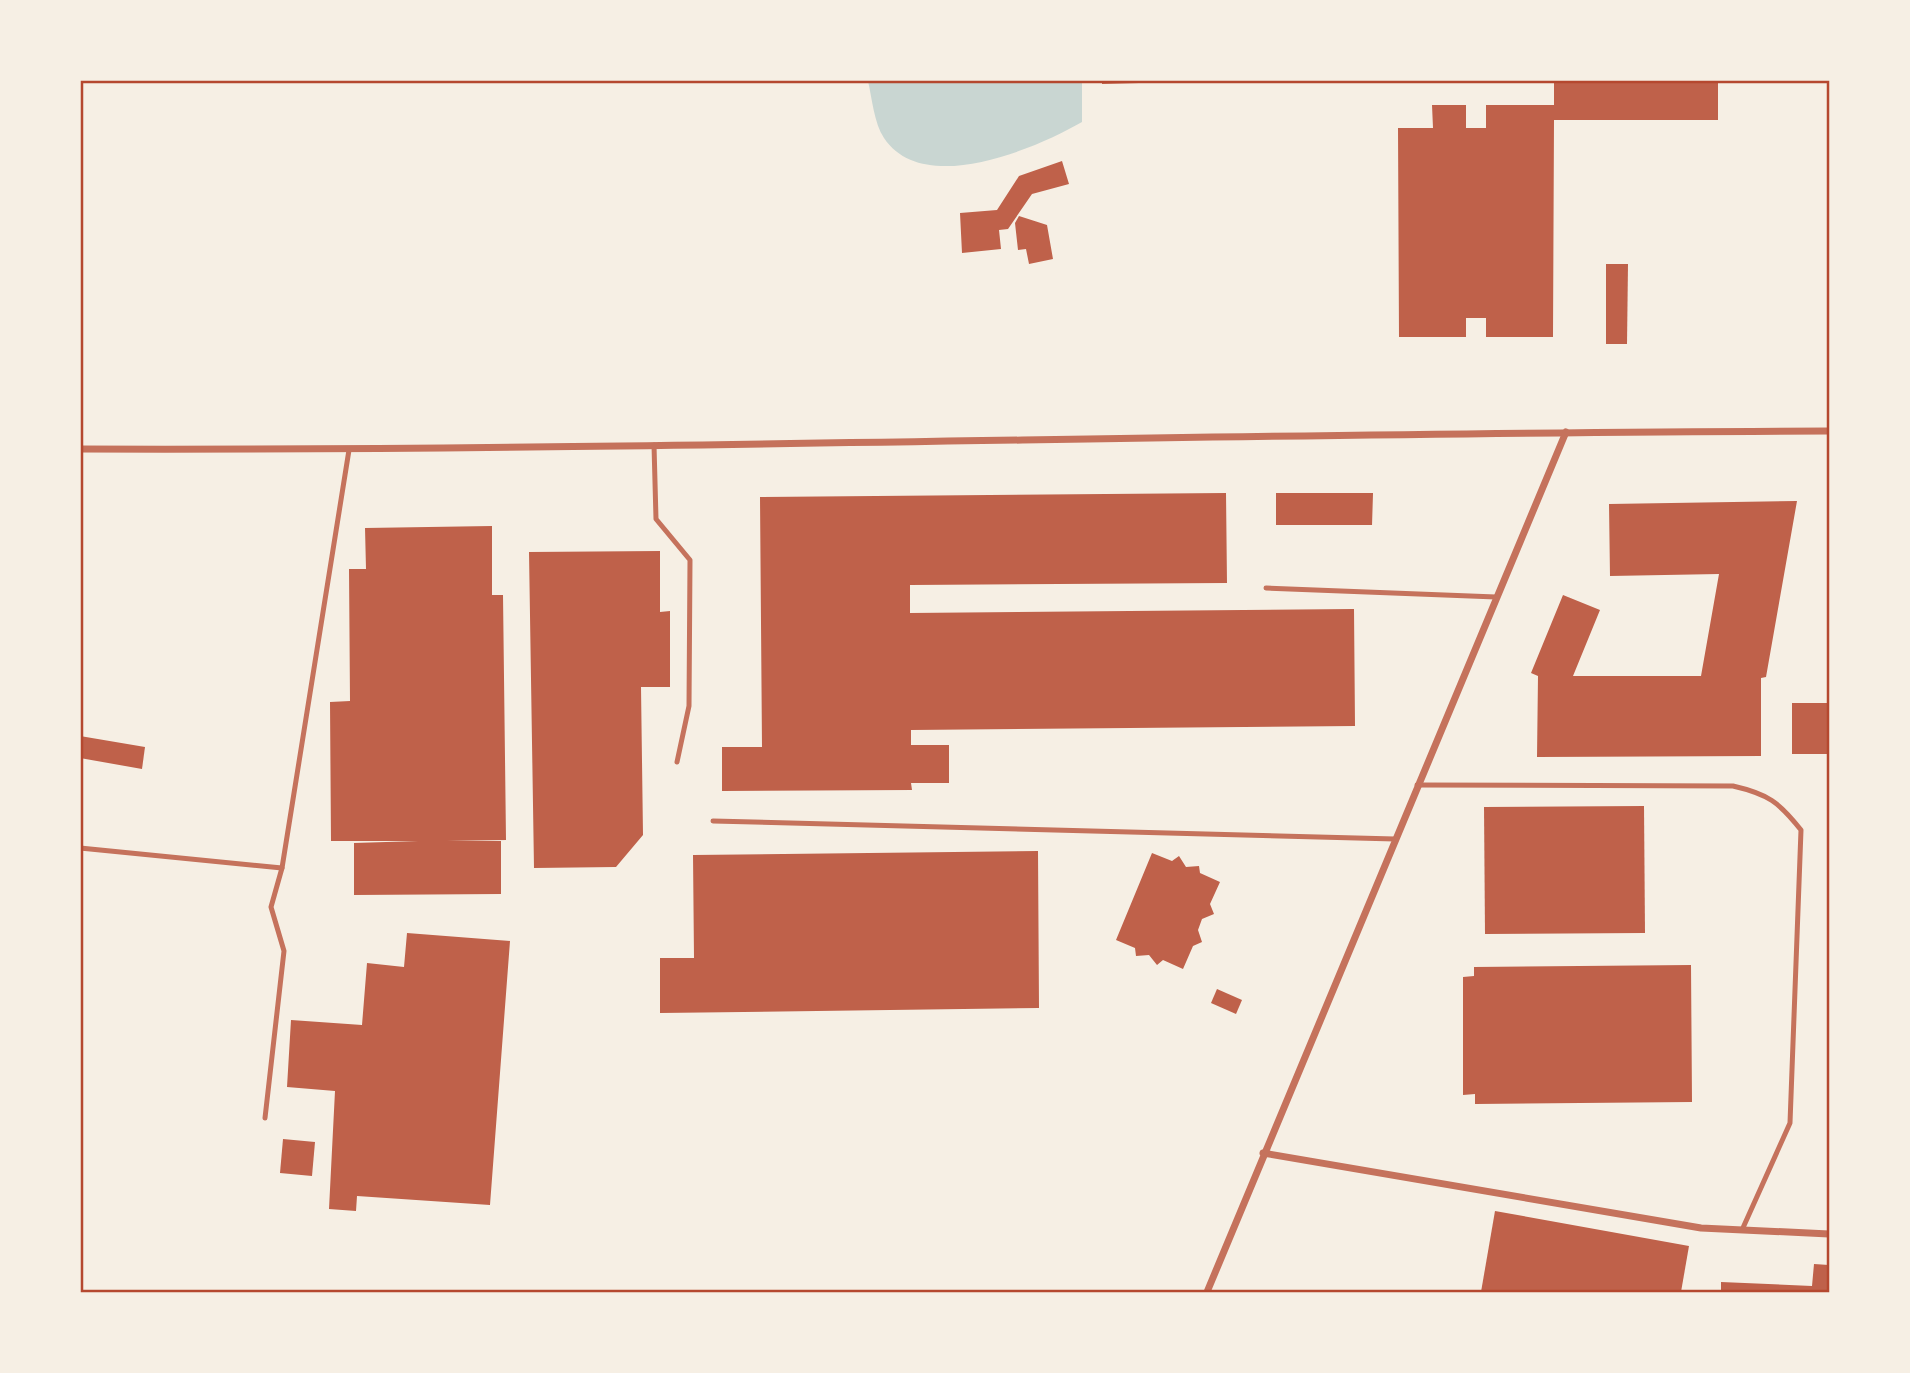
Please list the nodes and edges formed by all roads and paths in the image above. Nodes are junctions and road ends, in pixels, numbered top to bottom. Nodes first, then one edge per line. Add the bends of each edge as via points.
1 (1829, 431) edge
2 (1566, 432) junction
3 (654, 445) junction
4 (80, 449) edge
5 (349, 450) junction
6 (1266, 588) dead end
7 (1496, 597) junction
8 (677, 762) dead end
9 (1417, 785) junction
10 (713, 821) dead end
11 (1395, 839) junction
12 (80, 848) edge
13 (282, 868) junction
14 (265, 1118) dead end
15 (1263, 1153) junction
16 (1742, 1230) junction
17 (1829, 1234) edge
18 (1207, 1293) edge

1 - 2 street
2 - 3 street
2 - 7 street
3 - 5 street
3 - 8 lane via 656,519 691,560 689,706
4 - 5 street
5 - 13 lane
6 - 7 lane
7 - 9 street
9 - 11 street
9 - 16 lane via 1733,786 1775,800 1801,831 1790,1123
10 - 11 lane
11 - 15 street
12 - 13 lane
13 - 14 lane via 271,907 284,951
15 - 16 street via 1701,1228
15 - 18 street
16 - 17 street

